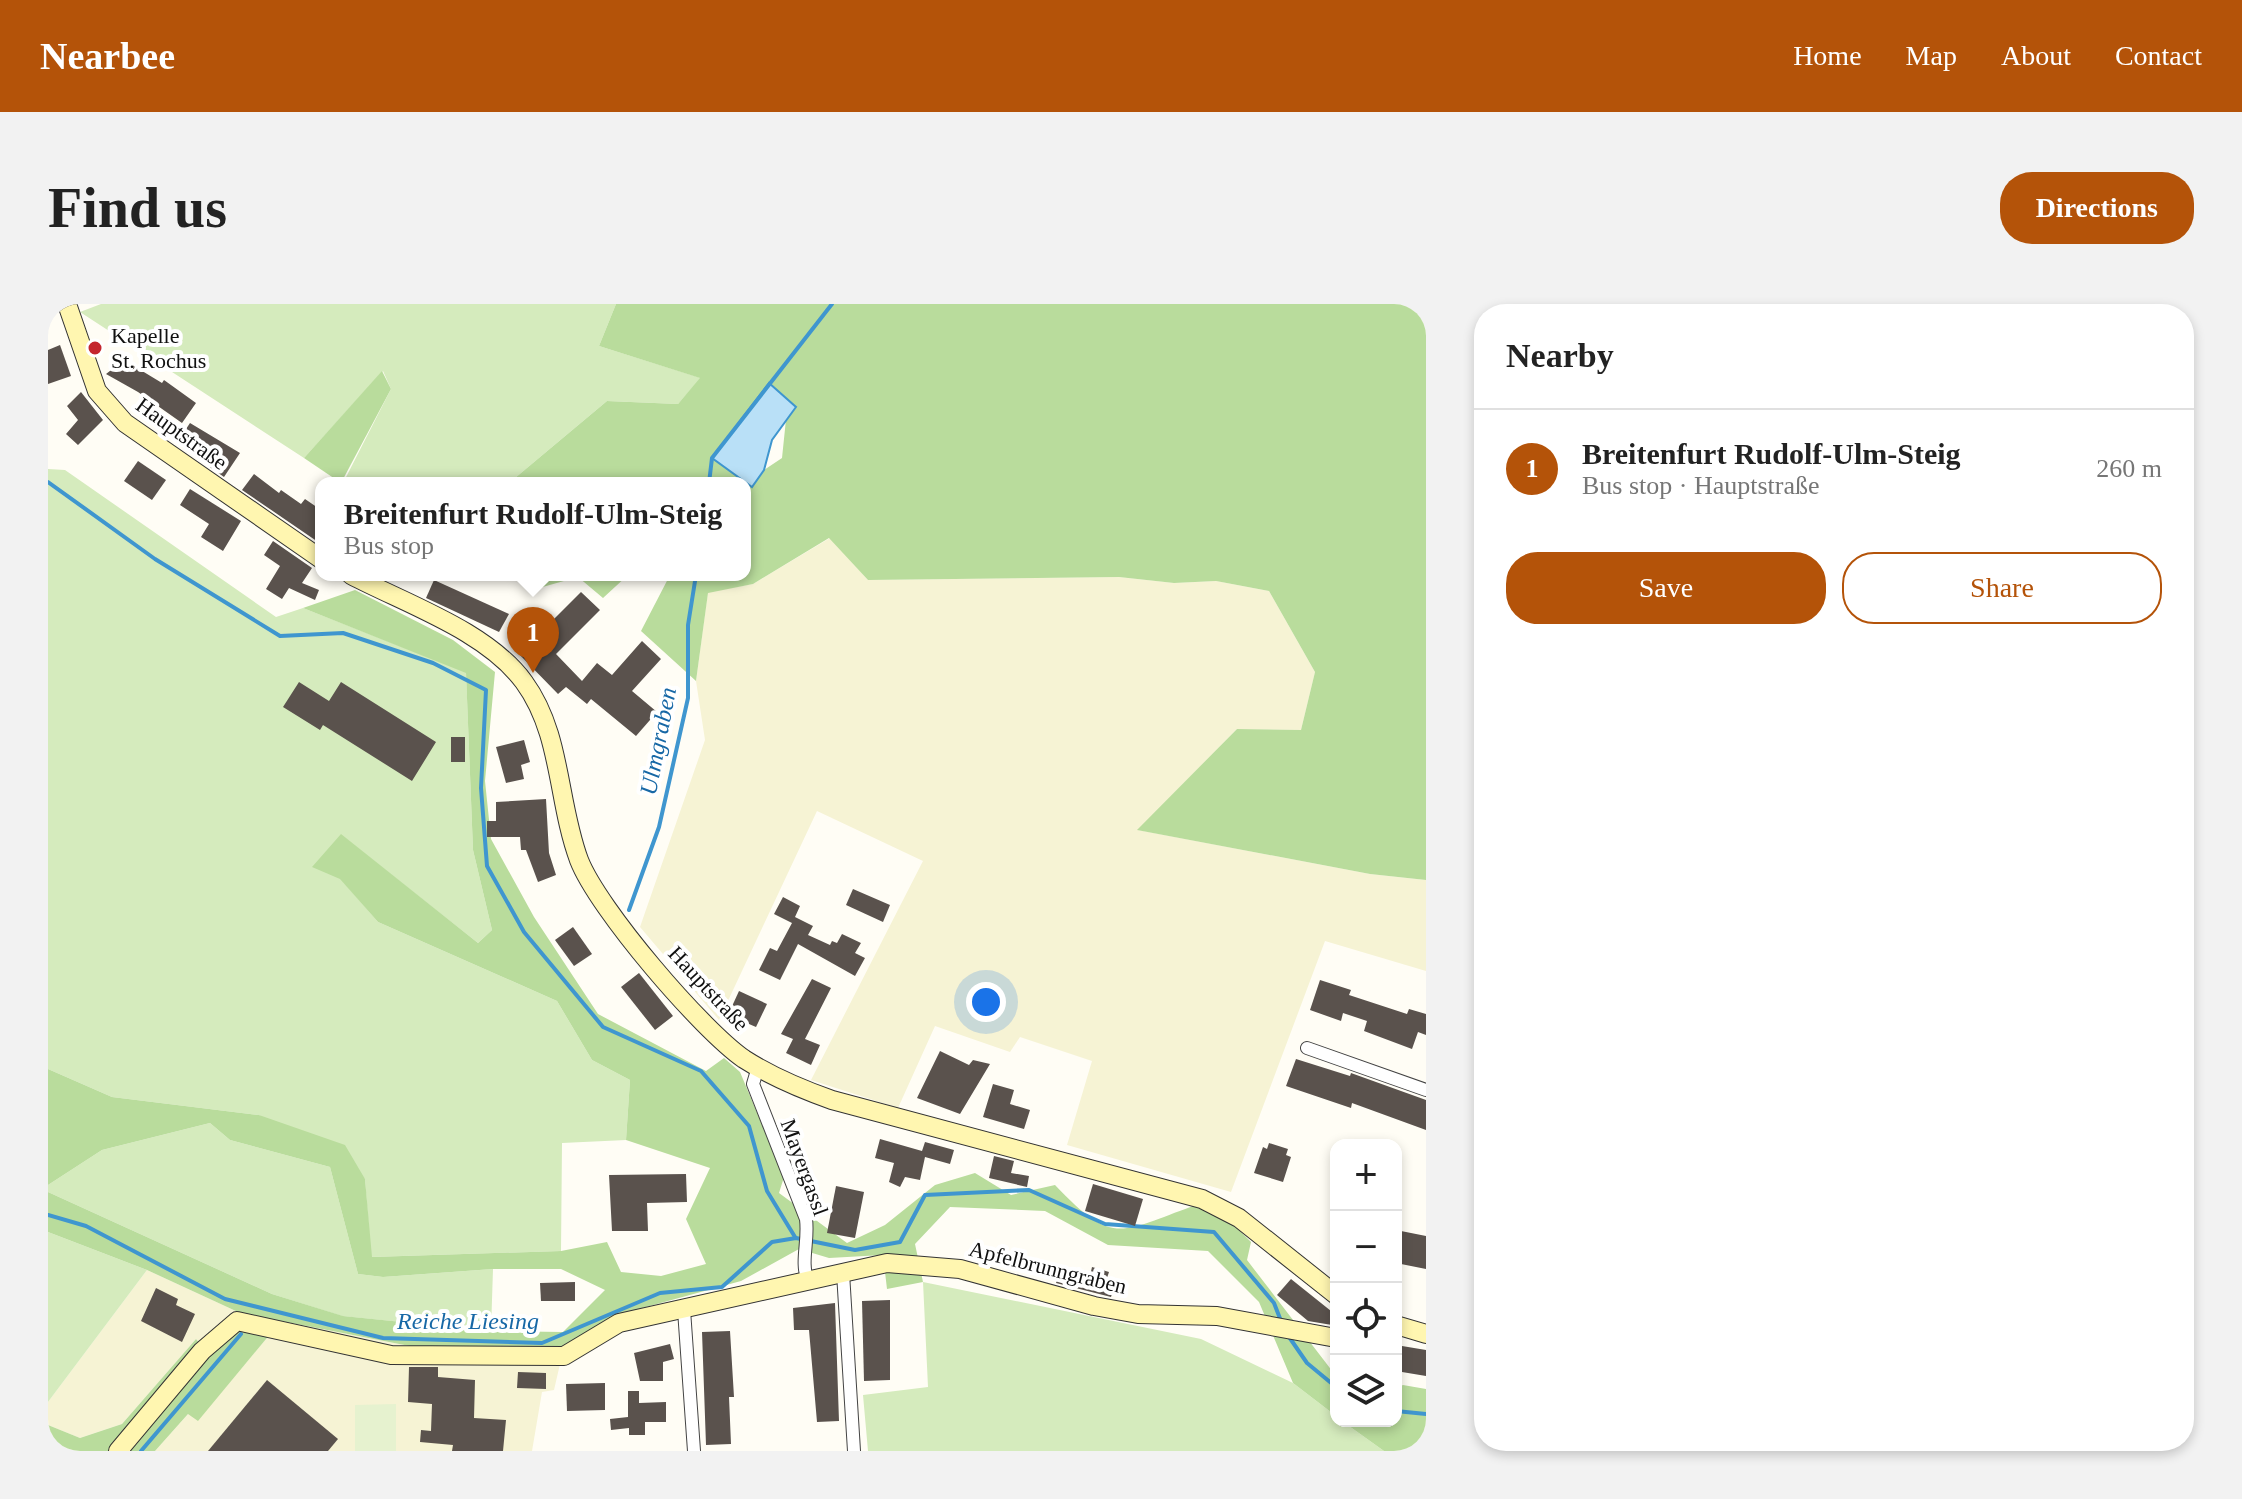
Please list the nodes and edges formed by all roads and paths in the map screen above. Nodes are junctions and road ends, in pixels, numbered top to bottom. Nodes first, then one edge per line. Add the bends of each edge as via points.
1 (67, 304) edge
2 (315, 555) edge
3 (363, 581) edge
4 (1307, 1048) dead end
5 (758, 1067) junction
6 (1426, 1090) edge
7 (843, 1273) junction
8 (808, 1282) junction
9 (1330, 1290) edge
10 (684, 1310) junction
11 (1402, 1327) edge
12 (1426, 1334) edge
13 (1330, 1337) edge
14 (118, 1451) edge
15 (694, 1451) edge
16 (854, 1451) edge

1 - 2 main road, Hauptstraße via 97,391 125,423
3 - 5 main road, Hauptstraße via 464,632 523,681 552,740 580,862 607,908 704,1022
4 - 6 street
5 - 8 street, Mayergassl via 753,1084 806,1219 803,1260
5 - 9 main road, Hauptstraße via 856,1107 1202,1199 1239,1218
7 - 8 main road, Apfelbrunngraben
7 - 13 main road, Apfelbrunngraben via 887,1263 960,1269 1094,1306 1138,1314 1217,1316
7 - 16 street
8 - 10 main road, Apfelbrunngraben
10 - 14 main road, Apfelbrunngraben via 619,1323 572,1352 555,1356 391,1355 237,1321 202,1351
10 - 15 street
11 - 12 main road

